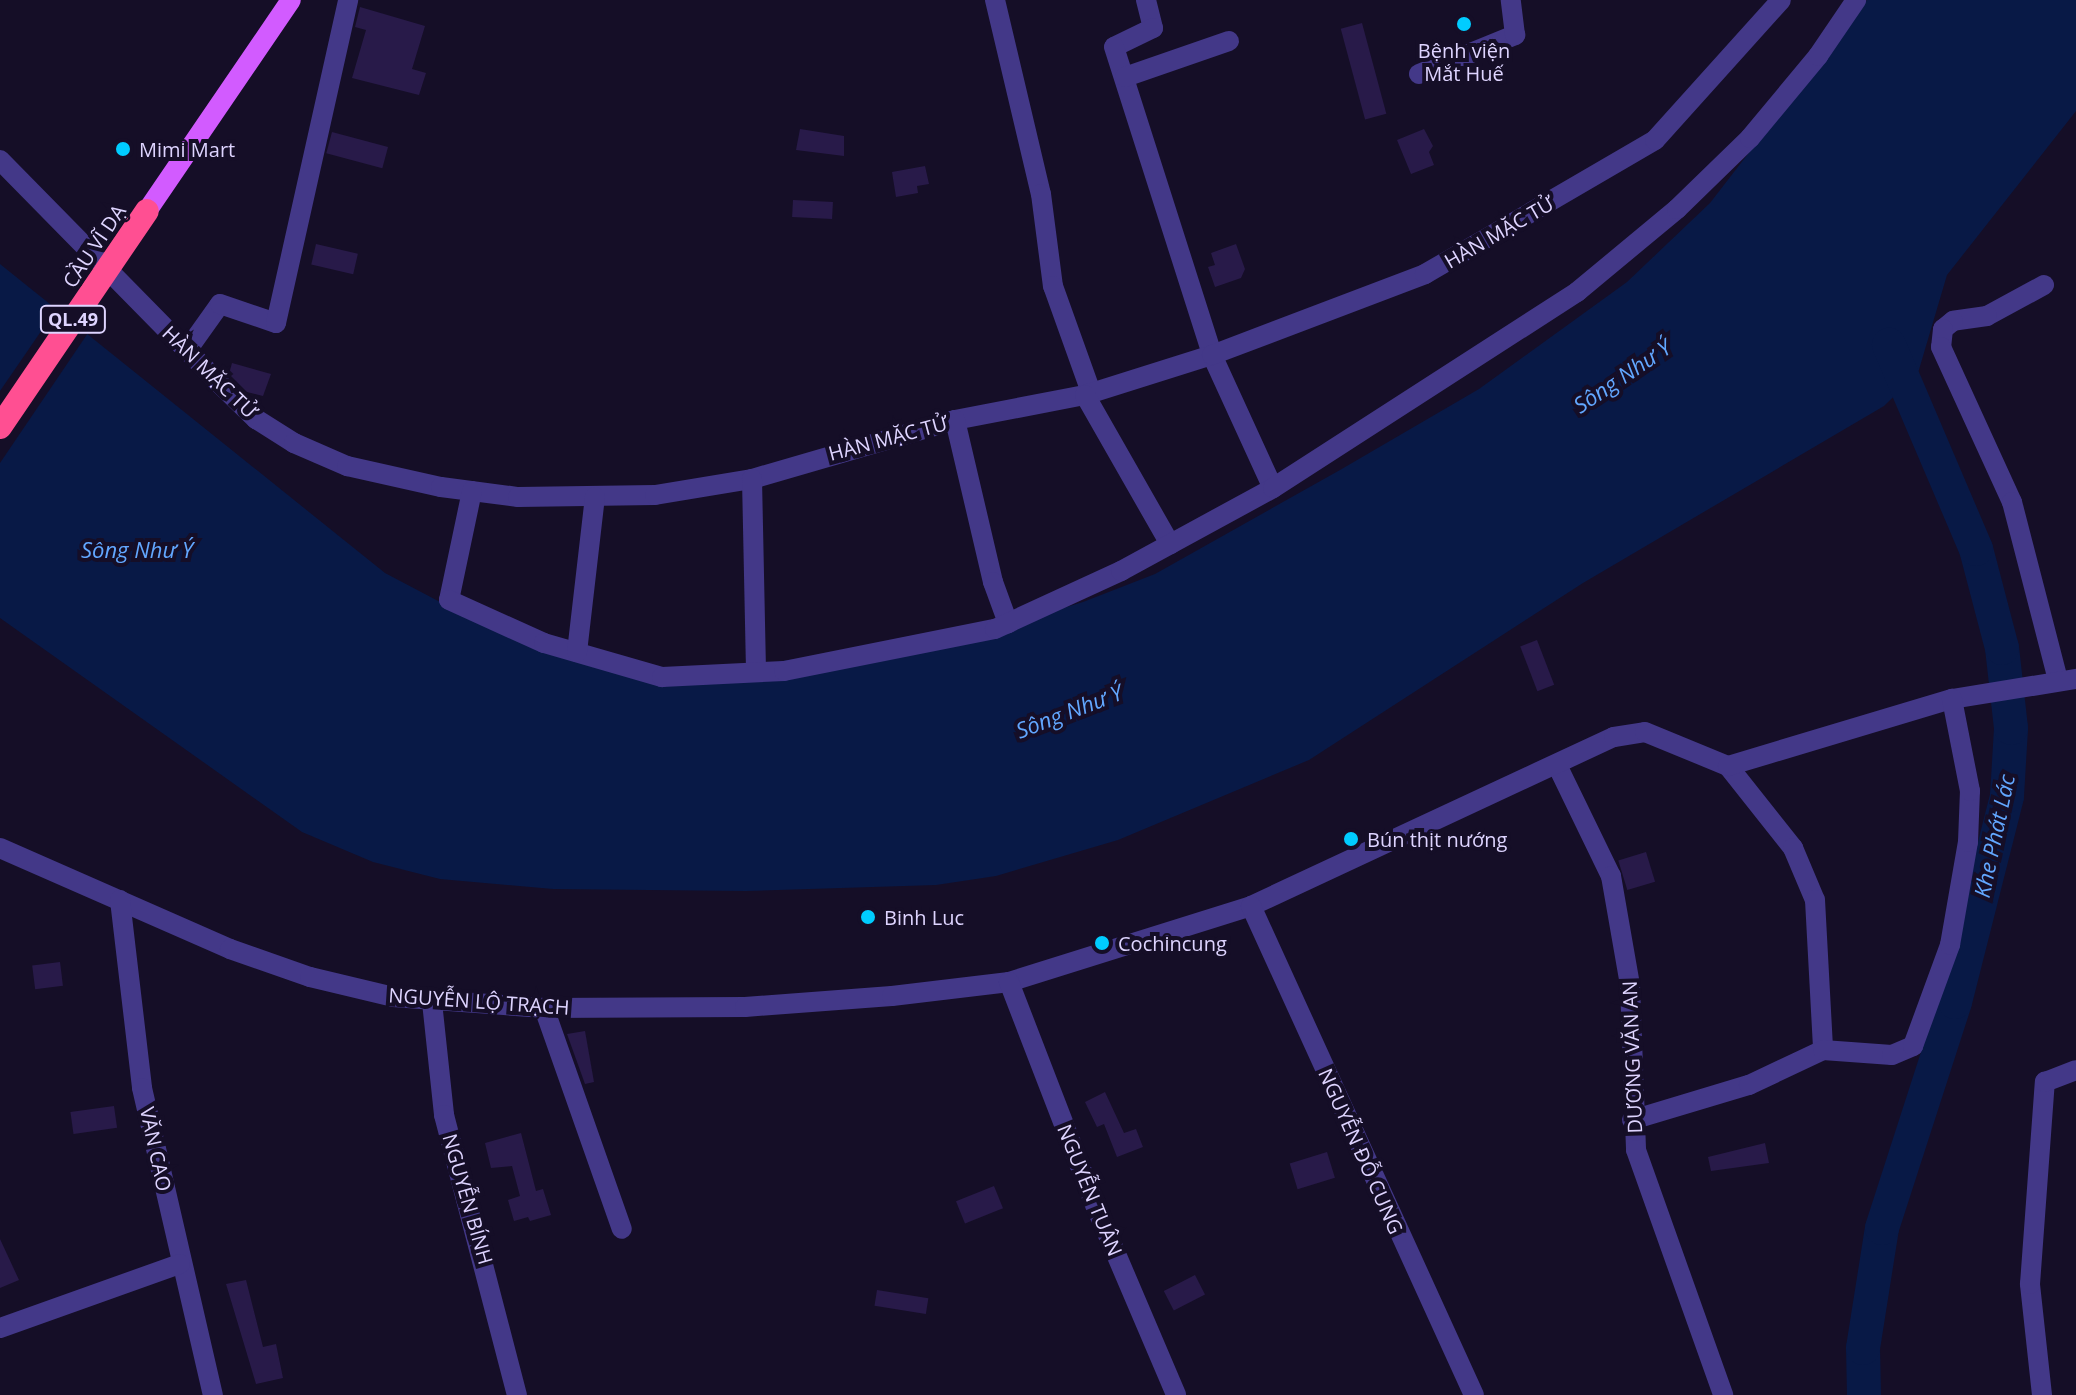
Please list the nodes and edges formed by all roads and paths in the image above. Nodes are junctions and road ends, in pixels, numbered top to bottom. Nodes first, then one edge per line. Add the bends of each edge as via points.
1 (291, 0) edge
2 (348, 0) edge
3 (995, 0) edge
4 (1146, 0) edge
5 (1511, 0) edge
6 (1781, 0) edge
7 (1856, 0) edge
8 (1229, 41) dead end
9 (1419, 74) dead end
10 (1125, 77) junction
11 (0, 160) edge
12 (147, 211) joint
13 (2044, 285) dead end
14 (188, 349) junction
15 (1212, 355) junction
16 (1088, 394) junction
17 (955, 420) junction
18 (0, 427) edge
19 (752, 479) junction
20 (1273, 488) junction
21 (472, 491) junction
22 (595, 497) junction
23 (1170, 544) junction
24 (1008, 623) junction
25 (577, 652) junction
26 (756, 672) junction
27 (2058, 680) edge
28 (1952, 699) junction
29 (1728, 766) junction
30 (1558, 767) junction
31 (0, 848) edge
32 (120, 900) junction
33 (1251, 906) junction
34 (1009, 982) junction
35 (432, 1002) junction
36 (544, 1008) junction
37 (1823, 1050) junction
38 (2076, 1070) edge
39 (1632, 1120) junction
40 (622, 1229) dead end
41 (180, 1264) junction
42 (0, 1328) edge
43 (213, 1395) edge
44 (517, 1395) edge
45 (1176, 1395) edge
46 (1474, 1395) edge
47 (1723, 1395) edge
48 (2042, 1395) edge

1 - 12 main road, QL.49
2 - 14 street via 276,323 220,304
3 - 16 street via 1041,194 1053,286
4 - 10 street via 1153,28 1114,47
5 - 9 street via 1515,35
6 - 15 street, HÀN MẶC TỬ via 1655,140 1425,274
7 - 20 street via 1750,138 1677,209 1564,301
8 - 10 street
10 - 15 street
11 - 14 street, HÀN MẶC TỬ via 78,245
12 - 18 highway, CẦU VĨ DẠ / QL.49, bridge
13 - 27 street via 1987,316 1953,321 1943,329 1941,347 2012,502
14 - 21 street, HÀN MẶC TỬ via 256,419 294,443 360,469
15 - 16 street, HÀN MẶC TỬ
15 - 20 street
16 - 17 street, HÀN MẶC TỬ
16 - 23 street
17 - 19 street, HÀN MẶC TỬ
17 - 24 street via 993,582
19 - 22 street, HÀN MẶC TỬ via 655,495
19 - 26 street
20 - 23 street
21 - 22 street, HÀN MẶC TỬ
21 - 25 street via 449,600
22 - 25 street
23 - 24 street
24 - 26 street via 887,651
25 - 26 street via 662,677
27 - 28 street
28 - 29 street
28 - 37 street via 1965,756 1969,829 1962,898 1945,960 1908,1050 1892,1055
29 - 30 street, NGUYỄN LỘ TRẠCH via 1645,732 1614,737
29 - 37 street via 1793,848 1815,900
30 - 33 street, NGUYỄN LỘ TRẠCH
30 - 39 street, DƯƠNG VĂN AN via 1611,876 1623,921 1630,985
31 - 32 street, NGUYỄN LỘ TRẠCH
32 - 35 street, NGUYỄN LỘ TRẠCH via 310,977
32 - 41 street, VĂN CAO via 142,1088
33 - 34 street, NGUYỄN LỘ TRẠCH
33 - 46 street, NGUYỄN ĐỖ CUNG
34 - 36 street, NGUYỄN LỘ TRẠCH via 745,1007
34 - 45 street, NGUYỄN TUÂN
35 - 36 street, NGUYỄN LỘ TRẠCH
35 - 44 street, NGUYỄN BÍNH via 444,1115
36 - 40 street
37 - 39 street via 1749,1085
38 - 48 street via 2045,1082 2030,1284
39 - 47 street, DƯƠNG VĂN AN via 1636,1150
41 - 42 street
41 - 43 street, VĂN CAO

